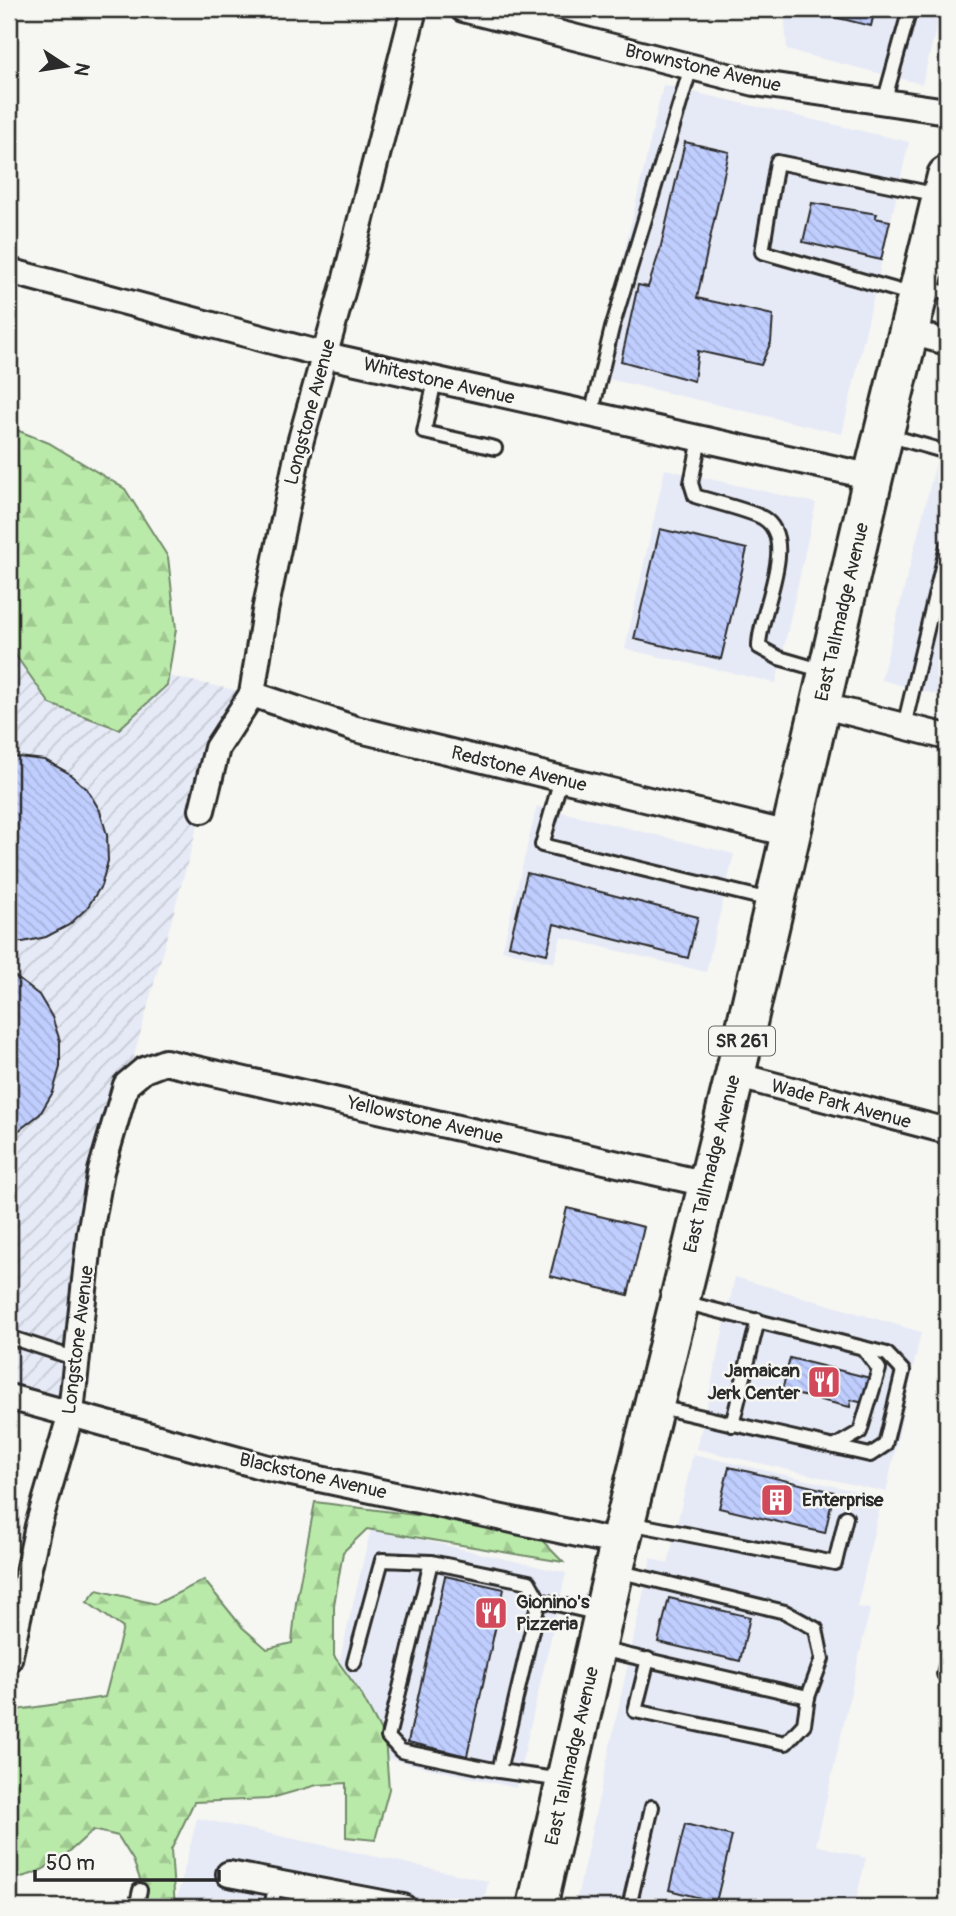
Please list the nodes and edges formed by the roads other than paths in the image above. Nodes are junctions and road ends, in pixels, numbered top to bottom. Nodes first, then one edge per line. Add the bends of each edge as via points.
1 (414, 9) edge
2 (463, 9) edge
3 (910, 9) edge
4 (691, 67) junction
5 (884, 102) junction
6 (947, 111) edge
7 (943, 203) edge
8 (9, 271) edge
9 (924, 302) edge
10 (947, 342) edge
11 (325, 355) junction
12 (435, 380) junction
13 (591, 415) junction
14 (883, 434) junction
15 (700, 439) junction
16 (495, 448) dead end
17 (947, 452) edge
18 (873, 477) junction
19 (947, 545) edge
20 (824, 689) junction
21 (252, 694) junction
22 (904, 726) junction
23 (947, 737) edge
24 (561, 779) junction
25 (202, 810) dead end
26 (789, 834) junction
27 (774, 901) junction
28 (144, 1070) joint
29 (735, 1075) junction
30 (947, 1131) edge
31 (707, 1184) junction
32 (679, 1301) junction
33 (758, 1320) junction
34 (9, 1338) edge
35 (863, 1348) junction
36 (77, 1359) junction
37 (9, 1397) edge
38 (653, 1405) junction
39 (71, 1413) junction
40 (732, 1425) junction
41 (834, 1447) junction
42 (846, 1517) dead end
43 (620, 1545) junction
44 (432, 1562) junction
45 (539, 1600) junction
46 (600, 1631) junction
47 (9, 1659) edge
48 (648, 1660) junction
49 (947, 1661) edge
50 (354, 1663) dead end
51 (947, 1675) edge
52 (808, 1697) junction
53 (499, 1771) junction
54 (566, 1781) junction
55 (652, 1807) dead end
56 (229, 1874) dead end
57 (276, 1883) junction
58 (140, 1890) dead end
59 (541, 1905) edge
60 (136, 1907) edge
61 (271, 1907) edge
62 (403, 1907) edge
63 (629, 1907) edge

1 - 11 street, Longstone Avenue
2 - 4 street, Brownstone Avenue
3 - 5 lane
4 - 5 street, Brownstone Avenue via 755,83
4 - 13 lane via 616,315
5 - 6 street, Brownstone Avenue
7 - 9 main road, East Tallmadge Avenue / SR 261
7 - 9 lane via 777,162 762,251
8 - 11 street, Whitestone Avenue
9 - 10 street
9 - 14 main road, East Tallmadge Avenue / SR 261
11 - 12 street, Whitestone Avenue
11 - 21 street, Longstone Avenue via 300,443
12 - 13 street, Whitestone Avenue
12 - 16 lane via 424,432
13 - 15 street, Whitestone Avenue
14 - 17 lane
14 - 18 main road, East Tallmadge Avenue / SR 261
15 - 18 street, Whitestone Avenue
15 - 20 lane via 691,483 695,496 763,518 775,532 779,554 759,647
18 - 20 main road, East Tallmadge Avenue / SR 261
19 - 22 lane
20 - 22 street
20 - 26 main road, East Tallmadge Avenue / SR 261
21 - 24 street, Redstone Avenue via 356,729
21 - 25 street, Longstone Avenue via 216,748
22 - 23 street
24 - 26 street, Redstone Avenue
24 - 27 lane via 542,845
26 - 27 main road, East Tallmadge Avenue / SR 261
27 - 29 main road, East Tallmadge Avenue / SR 261
28 - 31 street, Yellowstone Avenue via 165,1062
28 - 36 street, Longstone Avenue via 126,1085 101,1171
29 - 30 street, Wade Park Avenue
29 - 31 main road, East Tallmadge Avenue / SR 261
31 - 32 main road, East Tallmadge Avenue / SR 261
32 - 33 lane
32 - 38 main road, East Tallmadge Avenue / SR 261
33 - 35 lane
33 - 40 lane
34 - 36 lane
35 - 41 lane via 879,1369 867,1418 860,1432
35 - 41 lane via 887,1354 903,1371 885,1445 870,1455
36 - 39 street, Longstone Avenue
37 - 39 street, Blackstone Avenue
38 - 40 lane
38 - 43 main road, East Tallmadge Avenue / SR 261
39 - 43 street, Blackstone Avenue via 268,1468
39 - 47 street, Longstone Avenue via 38,1526
40 - 41 lane
42 - 43 lane via 835,1563
43 - 46 main road, East Tallmadge Avenue / SR 261
43 - 52 lane via 816,1629 822,1659
44 - 45 lane via 529,1582
44 - 50 lane via 382,1560
44 - 53 lane via 388,1737 401,1751
45 - 46 lane
45 - 53 lane
46 - 48 lane
46 - 54 main road, East Tallmadge Avenue / SR 261
48 - 52 lane
48 - 52 lane via 635,1711 786,1743 804,1724
49 - 51 lane
53 - 54 lane
54 - 59 main road, East Tallmadge Avenue / SR 261
55 - 63 lane
56 - 57 street
57 - 61 lane
57 - 62 street
58 - 60 lane

